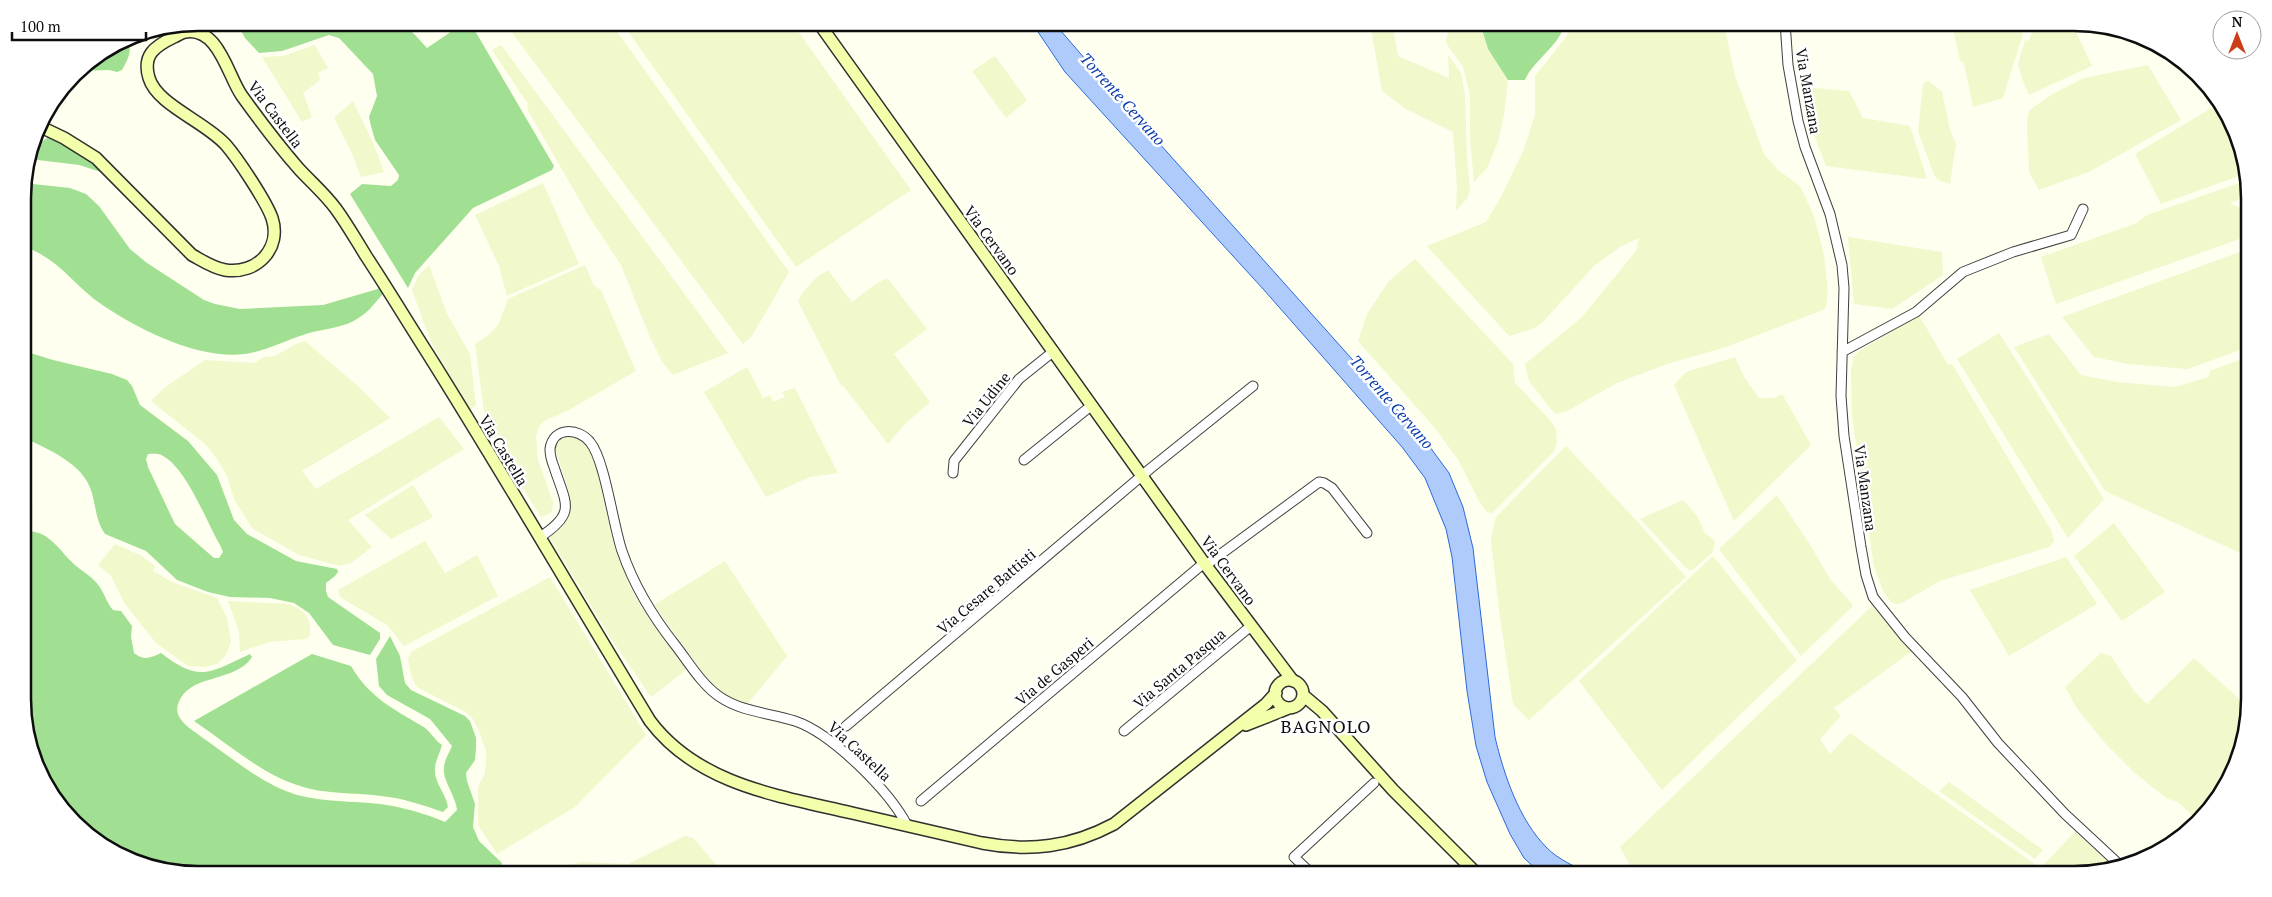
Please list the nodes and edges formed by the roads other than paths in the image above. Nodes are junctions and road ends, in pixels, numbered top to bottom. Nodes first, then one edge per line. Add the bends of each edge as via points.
1 (1786, 31) edge
2 (186, 32) edge
3 (187, 32) edge
4 (825, 32) edge
5 (46, 129) edge
6 (2083, 209) dead end
7 (1054, 351) junction
8 (1842, 352) junction
9 (1253, 386) dead end
10 (1092, 405) junction
11 (1024, 460) dead end
12 (953, 473) dead end
13 (1143, 476) junction
14 (1367, 533) dead end
15 (540, 537) junction
16 (1205, 564) junction
17 (1251, 626) junction
18 (1272, 653) junction
19 (1293, 681) junction
20 (1277, 690) junction
21 (1303, 695) junction
22 (1291, 708) junction
23 (1330, 720) junction
24 (846, 726) dead end
25 (1124, 731) dead end
26 (1224, 736) junction
27 (1374, 783) dead end
28 (921, 801) dead end
29 (907, 825) junction
30 (2115, 860) edge
31 (1303, 865) edge
32 (1468, 865) edge

1 - 8 street, Via Manzana via 1798,121 1830,214 1842,265
2 - 5 main road, Via Castella via 158,44 150,53 149,80 171,106 190,116 226,145 266,204 273,220 274,240 260,263 247,269 227,270 208,265 192,255 96,158
3 - 15 main road, Via Castella via 199,33 216,46 240,93 298,168 337,210
4 - 7 main road, Via Cervano
6 - 8 street via 2071,235 2013,252 1963,272 1916,312
7 - 10 main road, Via Cervano
7 - 12 street, Via Udine via 1014,386 954,461
8 - 30 street, Via Manzana via 1844,436 1861,547 1873,597 1905,637 1962,697 1998,743
9 - 13 street
10 - 11 street
10 - 13 main road, Via Cervano
13 - 16 main road, Via Cervano
13 - 24 street, Via Cesare Battisti
14 - 16 street, Via de Gasperi via 1332,488 1319,482
15 - 29 main road, Via Castella via 650,721 678,750 705,769 749,788
15 - 29 street, Via Castella via 561,522 565,515 563,494 550,449 561,432 574,431 583,436 596,452 621,550 641,594 658,622 708,687 735,705 797,722 827,737 893,802
16 - 17 main road, Via Cervano
16 - 28 street, Via de Gasperi
17 - 18 main road, Via Cervano
17 - 25 street, Via Santa Pasqua
18 - 19 main road, Via Cervano
18 - 20 main road via 1280,672
19 - 20 main road via 1285,681
19 - 21 main road via 1300,685
20 - 22 main road via 1281,705
20 - 26 main road
21 - 22 main road via 1300,703
21 - 23 main road
22 - 23 main road via 1314,712
22 - 26 main road via 1255,720
23 - 32 main road via 1393,790
26 - 29 main road, Via Castella via 1114,824 1065,844 1041,848 1012,847
27 - 31 street via 1294,857

